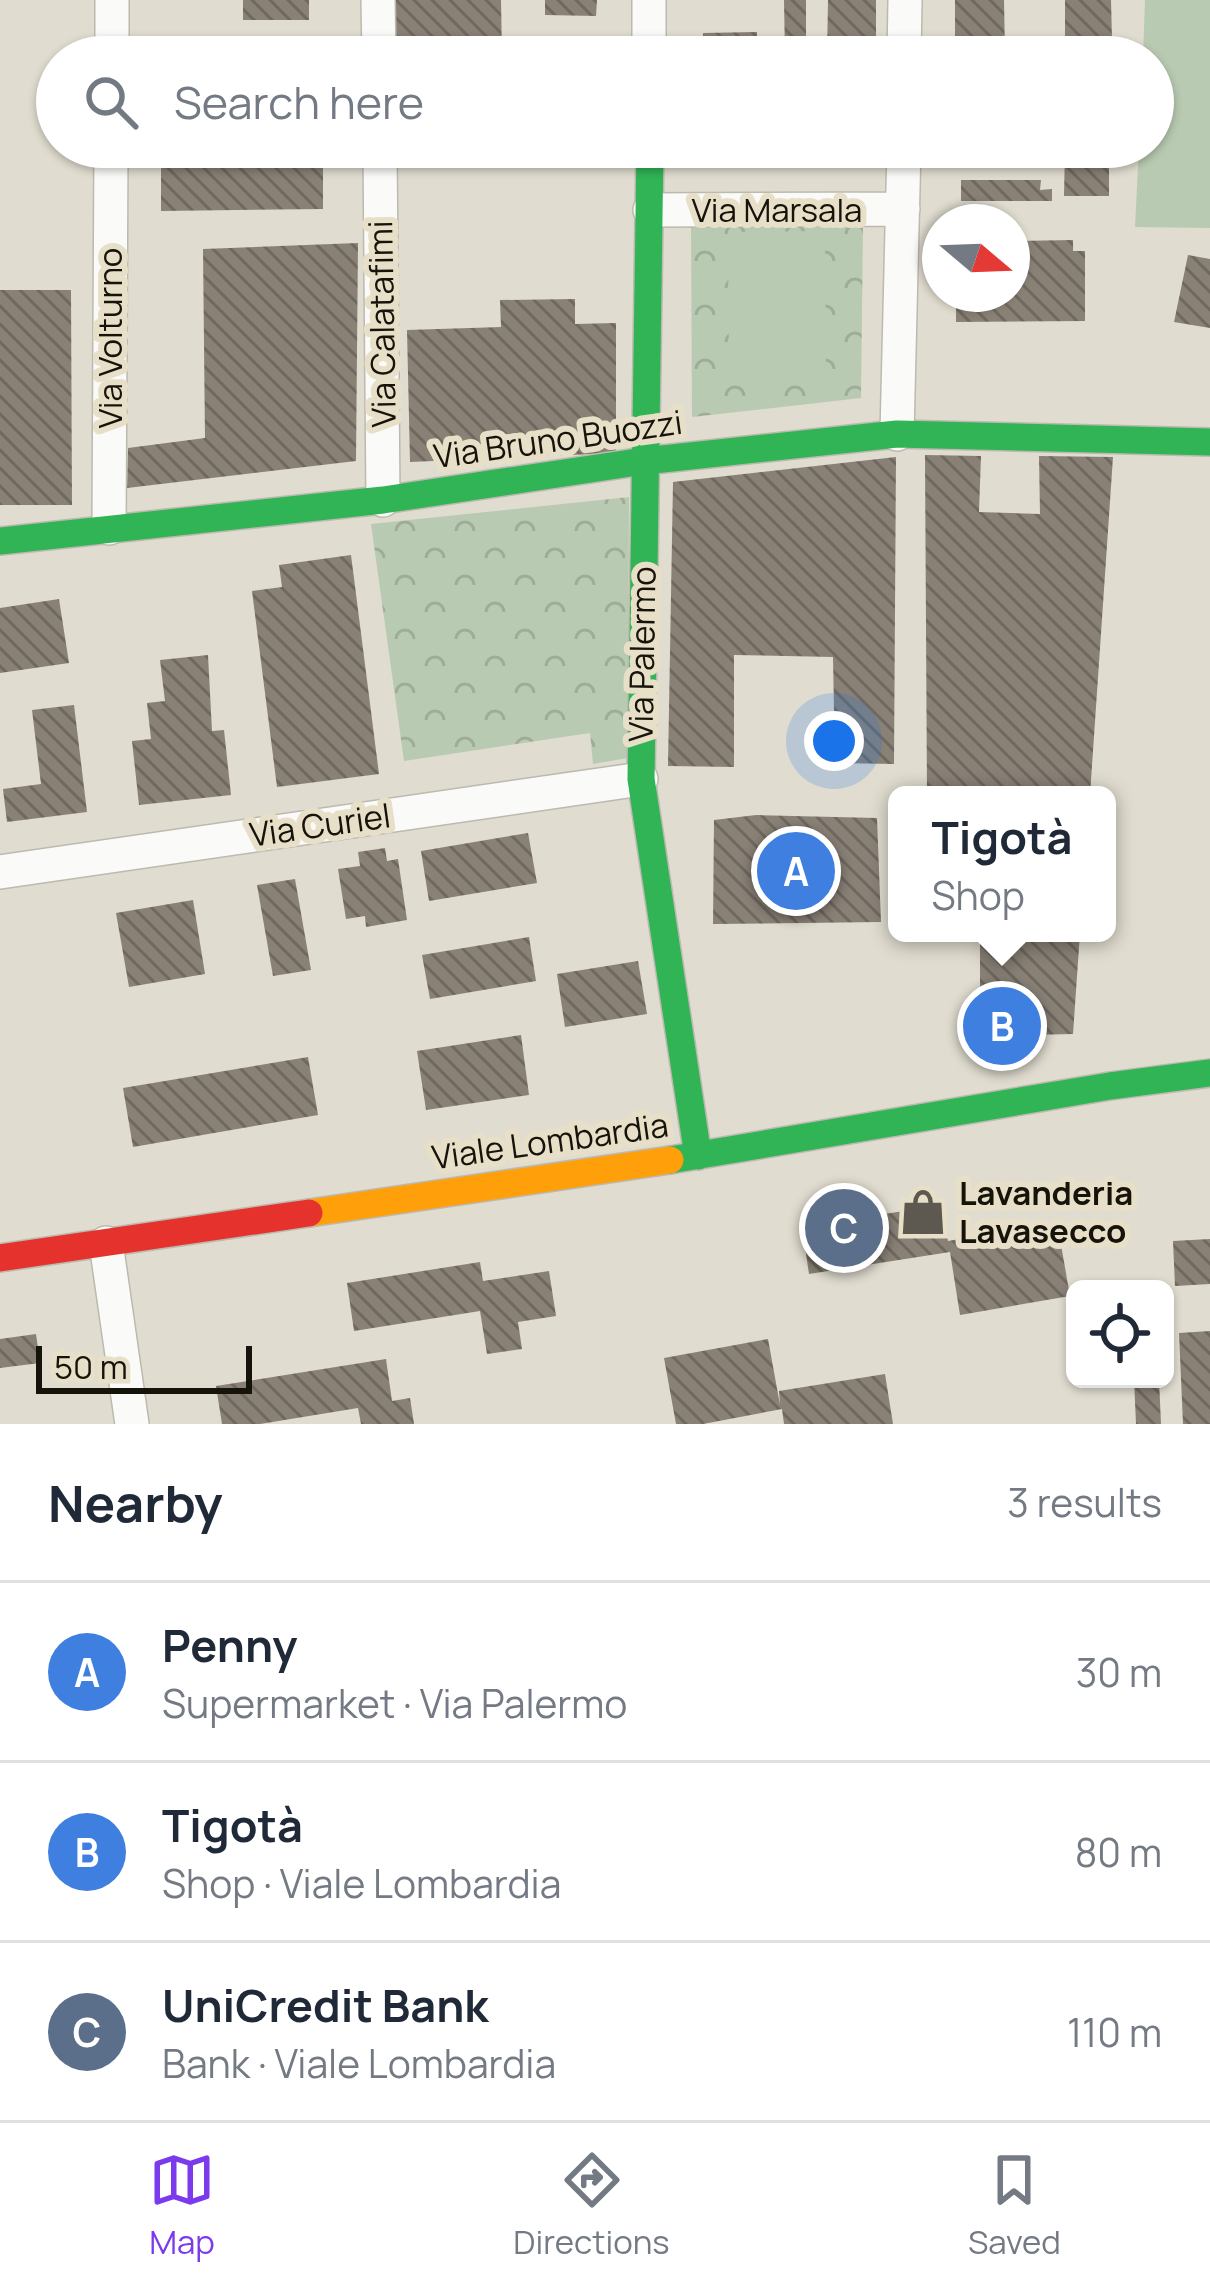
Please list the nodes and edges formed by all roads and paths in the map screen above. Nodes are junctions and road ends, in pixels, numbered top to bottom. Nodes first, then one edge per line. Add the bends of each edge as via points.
1 (112, 0) edge
2 (379, 0) edge
3 (649, 0) edge
4 (905, 0) edge
5 (112, 36) edge
6 (379, 36) edge
7 (649, 36) edge
8 (904, 36) edge
9 (111, 168) edge
10 (380, 168) edge
11 (650, 168) edge
12 (904, 168) edge
13 (903, 209) junction
14 (650, 210) junction
15 (897, 434) junction
16 (1210, 442) edge
17 (644, 461) junction
18 (383, 500) junction
19 (109, 528) junction
20 (0, 541) edge
21 (641, 778) junction
22 (0, 872) edge
23 (1210, 1073) edge
24 (698, 1156) junction
25 (106, 1243) junction
26 (0, 1258) edge
27 (133, 1424) edge

1 - 5 street
2 - 6 street
3 - 7 street
4 - 8 street
9 - 19 street, Via Volturno
10 - 18 street, Via Calatafimi
11 - 14 street, Via Palermo
12 - 13 street, Via Marsala
13 - 14 street, Via Marsala
13 - 15 street, Via Marsala
14 - 17 street, Via Palermo
15 - 16 street, Via Bruno Buozzi
15 - 17 street, Via Bruno Buozzi
17 - 18 street, Via Bruno Buozzi
17 - 21 street, Via Palermo
18 - 19 street, Via Bruno Buozzi
19 - 20 street, Via Bruno Buozzi
21 - 22 street, Via Curiel
21 - 24 street, Via Palermo
23 - 24 street, Viale Lombardia
24 - 25 street, Viale Lombardia
25 - 26 street, Viale Lombardia
25 - 27 street

